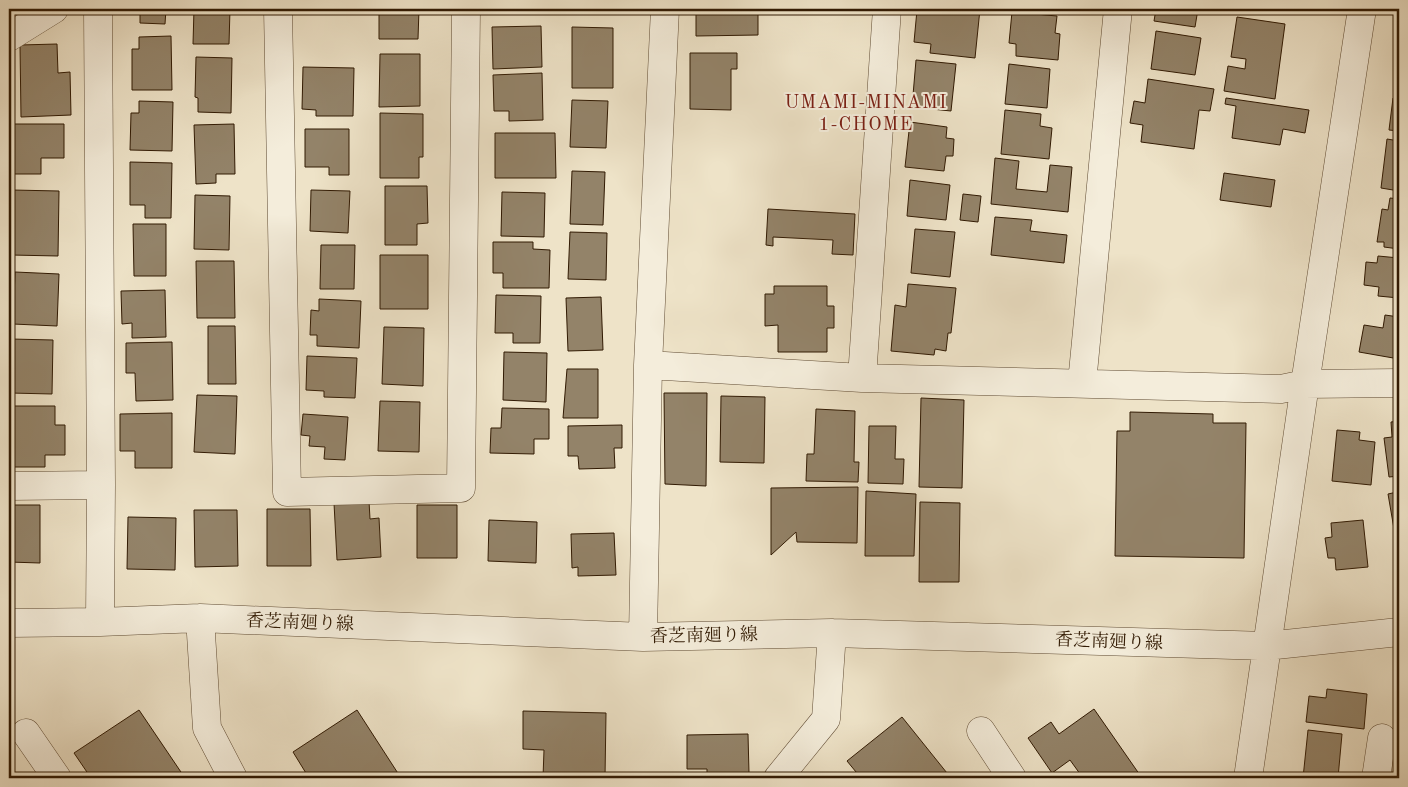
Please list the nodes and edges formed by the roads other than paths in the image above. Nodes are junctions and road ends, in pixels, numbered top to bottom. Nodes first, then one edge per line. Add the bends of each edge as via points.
1 (54, 9) edge
2 (98, 9) edge
3 (278, 9) edge
4 (466, 9) edge
5 (664, 9) edge
6 (887, 9) edge
7 (1118, 9) edge
8 (1362, 9) edge
9 (9, 36) edge
10 (648, 366) junction
11 (862, 378) junction
12 (1399, 383) edge
13 (1082, 384) junction
14 (1305, 384) junction
15 (101, 485) junction
16 (9, 486) edge
17 (200, 618) junction
18 (100, 622) junction
19 (9, 623) edge
20 (1399, 632) edge
21 (832, 633) junction
22 (643, 637) junction
23 (1267, 646) junction
24 (981, 731) dead end
25 (26, 734) dead end
26 (1382, 738) dead end
27 (56, 778) edge
28 (233, 778) edge
29 (778, 778) edge
30 (1012, 778) edge
31 (1248, 778) edge
32 (1376, 778) edge

1 - 9 street
2 - 15 street
3 - 4 street via 287,492 461,488
5 - 10 street
6 - 11 street
7 - 13 street
8 - 14 street
10 - 11 street
10 - 22 street
11 - 13 street
12 - 14 street
13 - 14 street via 1282,389
14 - 23 street
15 - 16 street
15 - 18 street
17 - 18 street, 香芝南廻り線
17 - 22 street, 香芝南廻り線
17 - 28 street via 207,728
18 - 19 street, 香芝南廻り線
20 - 23 street, 香芝南廻り線
21 - 22 street, 香芝南廻り線
21 - 23 street, 香芝南廻り線
21 - 29 street via 826,719
23 - 31 street
24 - 30 street
25 - 27 street
26 - 32 street

